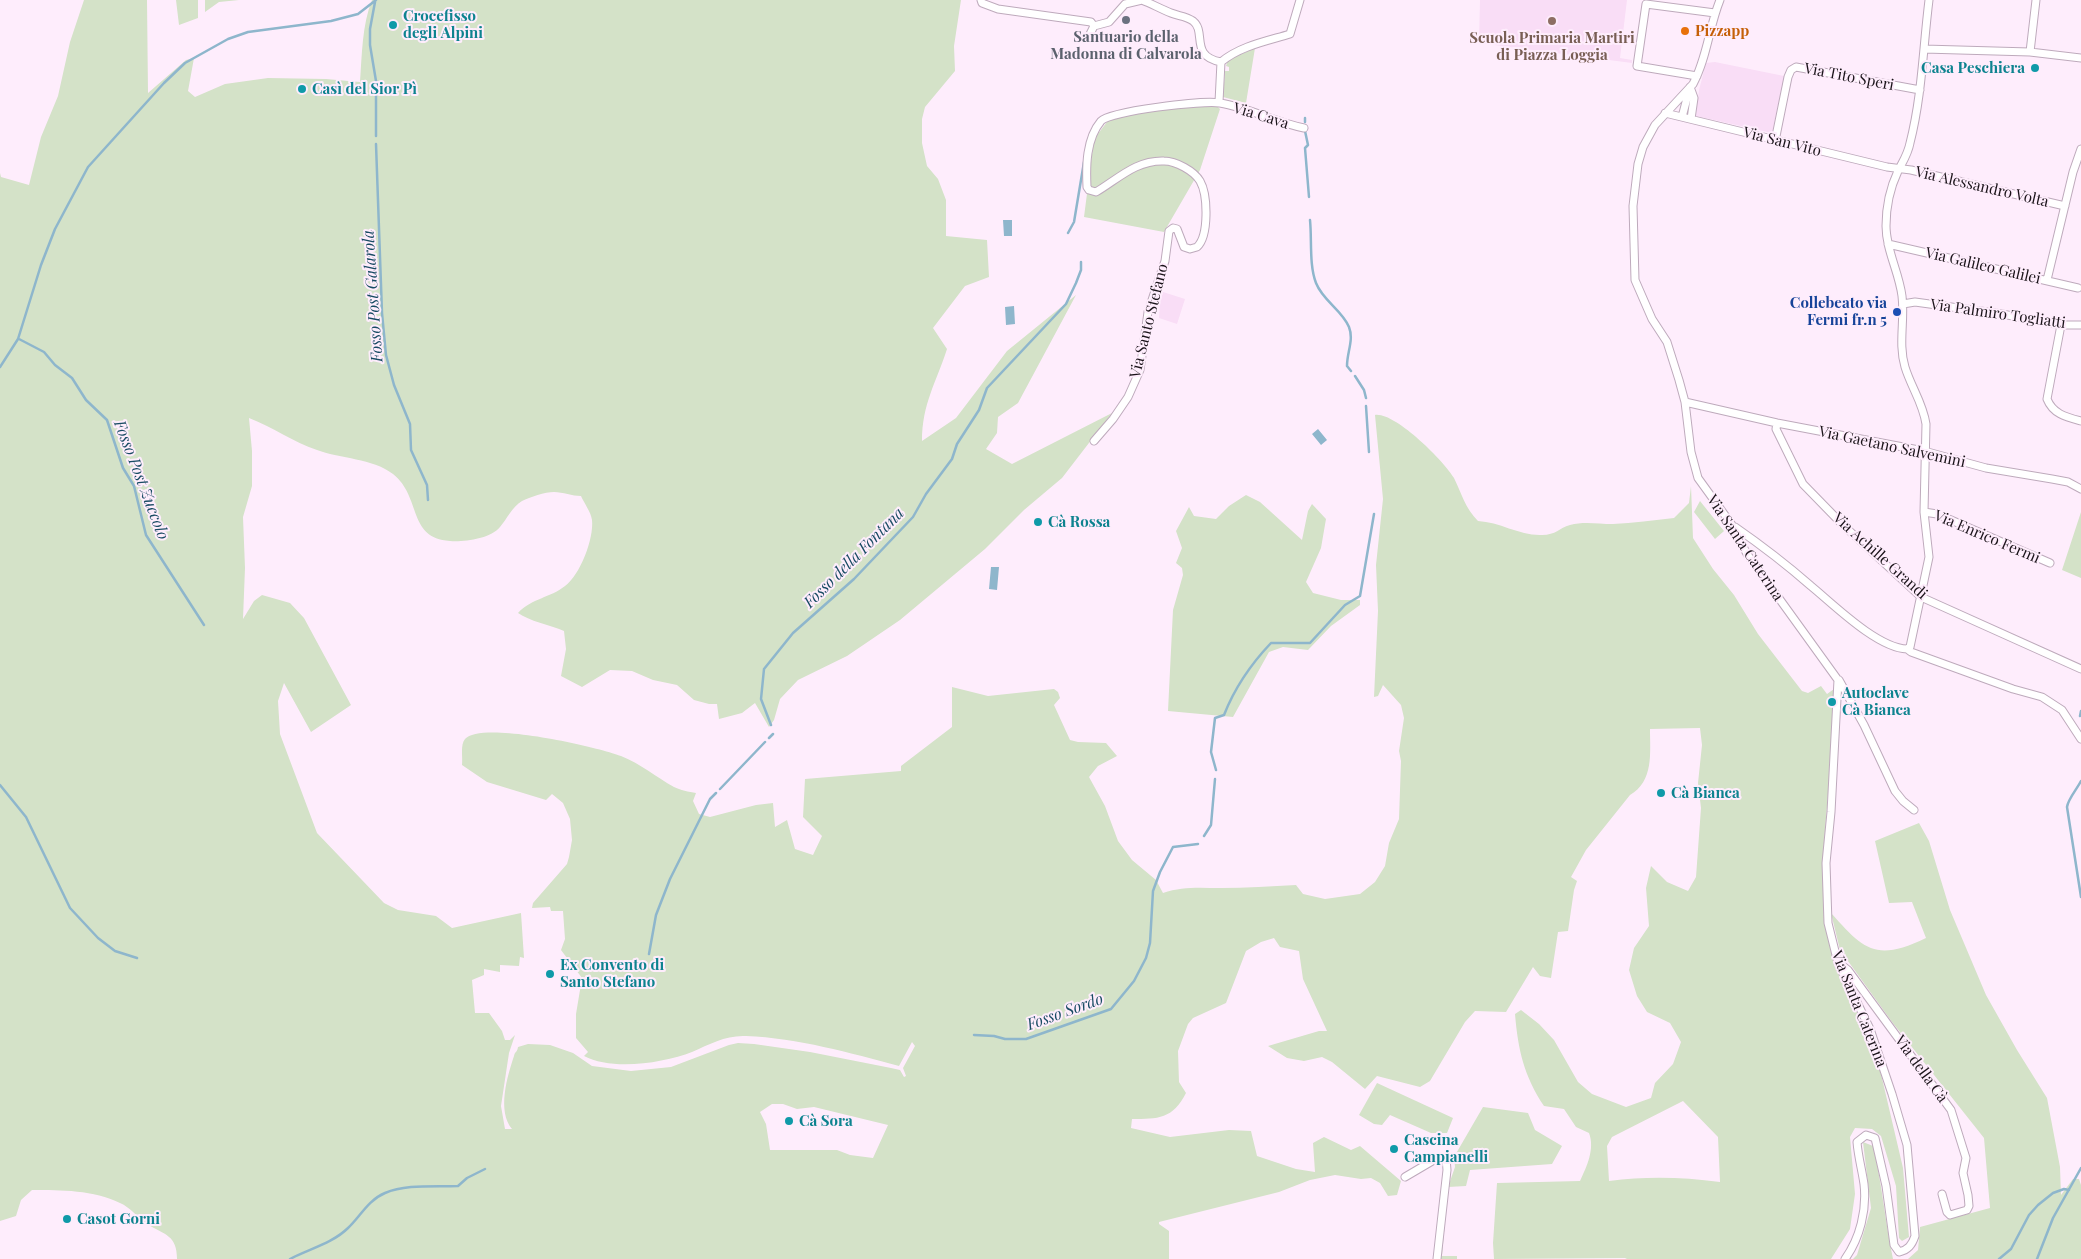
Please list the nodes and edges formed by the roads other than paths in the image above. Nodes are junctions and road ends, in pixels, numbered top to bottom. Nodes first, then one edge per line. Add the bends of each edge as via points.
1 (981, 0) edge
2 (1142, 0) edge
3 (1300, 0) edge
4 (1720, 0) edge
5 (1929, 0) edge
6 (2036, 0) edge
7 (1715, 13) junction
8 (1094, 26) junction
9 (1089, 36) dead end
10 (1924, 49) junction
11 (2030, 52) junction
12 (2081, 58) edge
13 (1221, 62) junction
14 (1697, 76) junction
15 (1690, 87) junction
16 (1920, 90) junction
17 (1219, 102) junction
18 (1665, 113) junction
19 (1682, 117) junction
20 (1691, 119) junction
21 (1304, 128) dead end
22 (1775, 141) junction
23 (2081, 149) edge
24 (1899, 169) junction
25 (2065, 206) junction
26 (1888, 244) junction
27 (2047, 280) junction
28 (2078, 288) dead end
29 (1902, 295) junction
30 (1915, 302) junction
31 (1903, 304) junction
32 (2062, 325) junction
33 (2081, 325) edge
34 (1685, 402) junction
35 (1702, 405) junction
36 (1687, 420) junction
37 (2081, 421) edge
38 (1777, 423) junction
39 (1094, 441) dead end
40 (1924, 451) junction
41 (2081, 489) edge
42 (1924, 512) junction
43 (1732, 525) junction
44 (2050, 564) dead end
45 (1921, 597) junction
46 (1906, 649) junction
47 (2081, 669) edge
48 (1838, 680) junction
49 (2081, 739) edge
50 (1914, 810) dead end
51 (1838, 963) junction
52 (1406, 1176) dead end
53 (1942, 1194) dead end
54 (1437, 1259) edge
55 (1845, 1259) edge

1 - 8 street via 998,9 1091,22
2 - 8 street via 1125,4 1109,22
2 - 13 street via 1192,20 1198,29 1203,52
3 - 13 street via 1290,34 1249,47
4 - 7 street
5 - 10 street, Via Enrico Fermi
6 - 11 street
7 - 14 street
7 - 14 street via 1646,4 1637,66
8 - 9 street
10 - 11 street
10 - 16 street, Via Enrico Fermi
11 - 12 street
13 - 17 street
14 - 15 street
15 - 18 street, Via Santa Caterina
15 - 19 street
15 - 20 street via 1694,98
16 - 22 street, Via Tito Speri via 1796,67 1791,70 1786,84
16 - 24 street, Via Enrico Fermi via 1910,143
17 - 21 street, Via Cava
17 - 39 street, Via Santo Stefano via 1175,105 1105,117 1091,142 1087,156 1087,187 1090,190 1096,192 1124,172 1142,164 1170,161 1190,172 1200,183 1206,218 1202,240 1197,247 1190,249 1184,246 1177,229 1170,231 1148,312 1140,370 1123,404
18 - 19 street, Via San Vito
18 - 34 street, Via Santa Caterina via 1648,135 1638,164 1633,206 1634,268 1644,302 1667,342
19 - 20 street, Via San Vito
20 - 22 street, Via San Vito
22 - 24 street, Via San Vito
23 - 25 street
24 - 25 street, Via Alessandro Volta
24 - 26 street, Via Enrico Fermi via 1886,211
25 - 27 street
26 - 27 street, Via Galileo Galilei
26 - 29 street, Via Enrico Fermi
27 - 28 street, Via Galileo Galilei
29 - 30 street, Via Palmiro Togliatti
29 - 31 street, Via Enrico Fermi
30 - 31 street, Via Palmiro Togliatti
30 - 32 street, Via Palmiro Togliatti
31 - 40 street, Via Enrico Fermi via 1901,349 1924,411
32 - 33 street, Via Palmiro Togliatti
32 - 37 street via 2047,399 2051,408
34 - 35 street, Via Gaetano Salvemini
34 - 36 street, Via Santa Caterina
35 - 36 street via 1694,409
35 - 38 street, Via Gaetano Salvemini
36 - 43 street, Via Santa Caterina via 1698,478
38 - 40 street, Via Gaetano Salvemini
38 - 45 street, Via Achille Grandi via 1776,429 1803,484
40 - 41 street, Via Gaetano Salvemini via 1986,468 2068,482
40 - 42 street, Via Enrico Fermi
42 - 44 street, Via Enrico Fermi via 1938,514
42 - 45 street, Via Enrico Fermi via 1929,556
43 - 46 street via 1857,625 1892,645
43 - 48 street, Via Santa Caterina via 1747,554
45 - 46 street, Via Enrico Fermi via 1910,646
45 - 47 street, Via Achille Grandi
46 - 49 street via 2042,697 2062,710
48 - 50 street, Via Santa Caterina via 1864,725 1895,791
48 - 51 street, Via Santa Caterina via 1826,863 1828,923
51 - 53 street, Via della Cà via 1848,970 1951,1110 1966,1158 1962,1173 1968,1195 1967,1210 1950,1215
51 - 55 street, Via Santa Caterina via 1870,1029 1907,1145 1914,1236 1913,1244 1899,1252 1894,1245 1875,1138 1866,1135 1857,1142 1864,1209 1854,1244
52 - 54 street via 1439,1157 1446,1158

